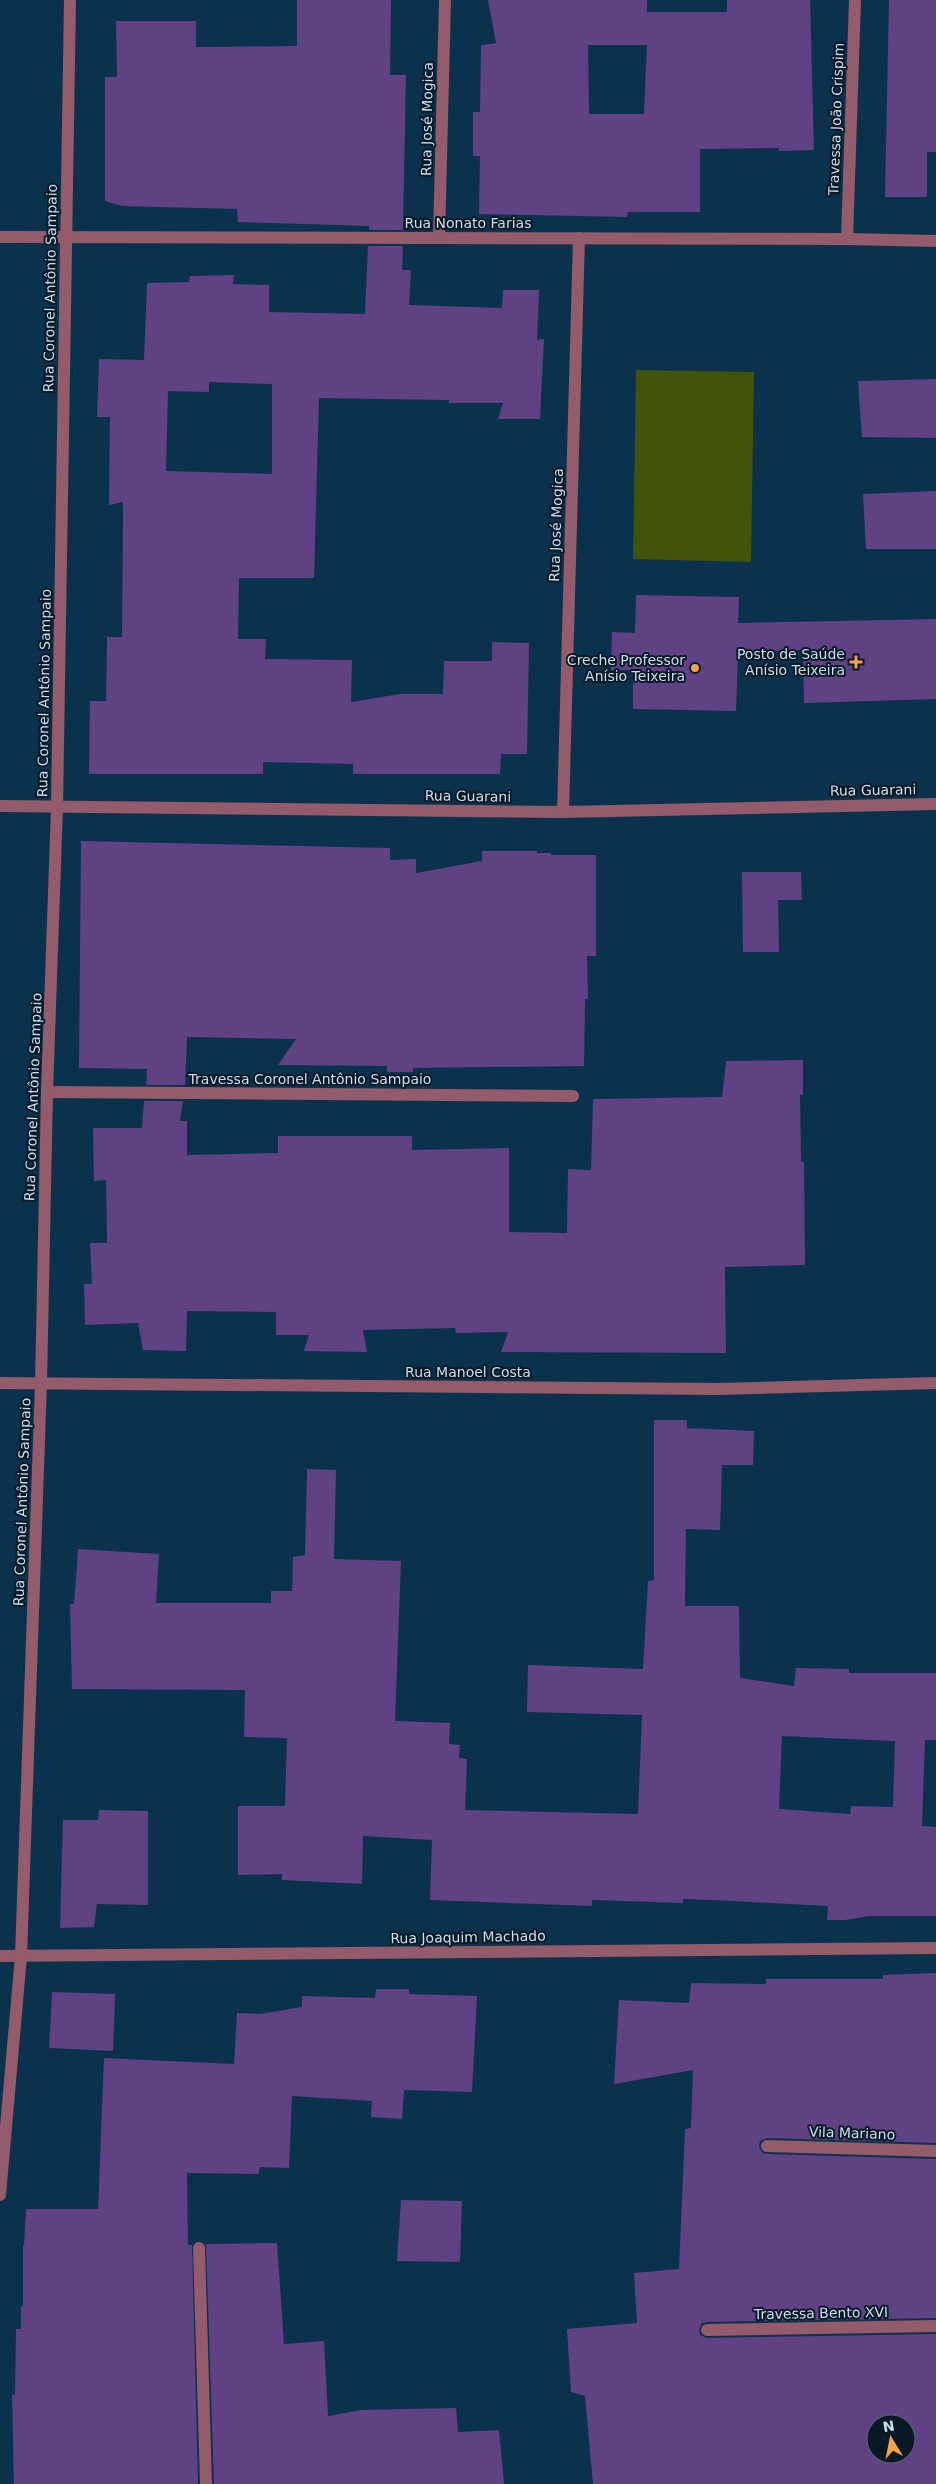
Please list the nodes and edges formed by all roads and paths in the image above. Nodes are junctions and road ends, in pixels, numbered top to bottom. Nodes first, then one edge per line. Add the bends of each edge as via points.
1 (70, 0) edge
2 (445, 0) edge
3 (855, 0) edge
4 (0, 237) edge
5 (66, 237) junction
6 (439, 238) junction
7 (579, 238) junction
8 (847, 239) junction
9 (936, 242) edge
10 (936, 804) edge
11 (0, 806) edge
12 (57, 807) junction
13 (563, 812) junction
14 (47, 1092) junction
15 (573, 1096) dead end
16 (0, 1383) edge
17 (41, 1383) junction
18 (936, 1383) edge
19 (936, 1948) edge
20 (0, 1956) edge
21 (20, 1956) junction
22 (767, 2146) dead end
23 (936, 2151) edge
24 (0, 2194) edge
25 (199, 2248) dead end
26 (936, 2326) edge
27 (707, 2330) dead end
28 (206, 2484) edge

1 - 5 street, Rua Coronel Antônio Sampaio
2 - 6 street, Rua José Mogica
3 - 8 street, Travessa João Crispim
4 - 5 street, Rua Nonato Farias
5 - 6 street, Rua Nonato Farias
5 - 12 street, Rua Coronel Antônio Sampaio
6 - 7 street, Rua Nonato Farias
7 - 8 street, Rua Nonato Farias
7 - 13 street, Rua José Mogica
8 - 9 street, Rua Nonato Farias
10 - 13 street, Rua Guarani
11 - 12 street, Rua Guarani
12 - 13 street, Rua Guarani
12 - 14 street, Rua Coronel Antônio Sampaio
14 - 15 street, Travessa Coronel Antônio Sampaio
14 - 17 street, Rua Coronel Antônio Sampaio
16 - 17 street, Rua Manoel Costa
17 - 18 street, Rua Manoel Costa via 718,1389
17 - 21 street, Rua Coronel Antônio Sampaio
19 - 21 street, Rua Joaquim Machado
20 - 21 street, Rua Joaquim Machado
21 - 24 street, Rua Coronel Antônio Sampaio
22 - 23 street, Vila Mariano
25 - 28 street
26 - 27 street, Travessa Bento XVI

